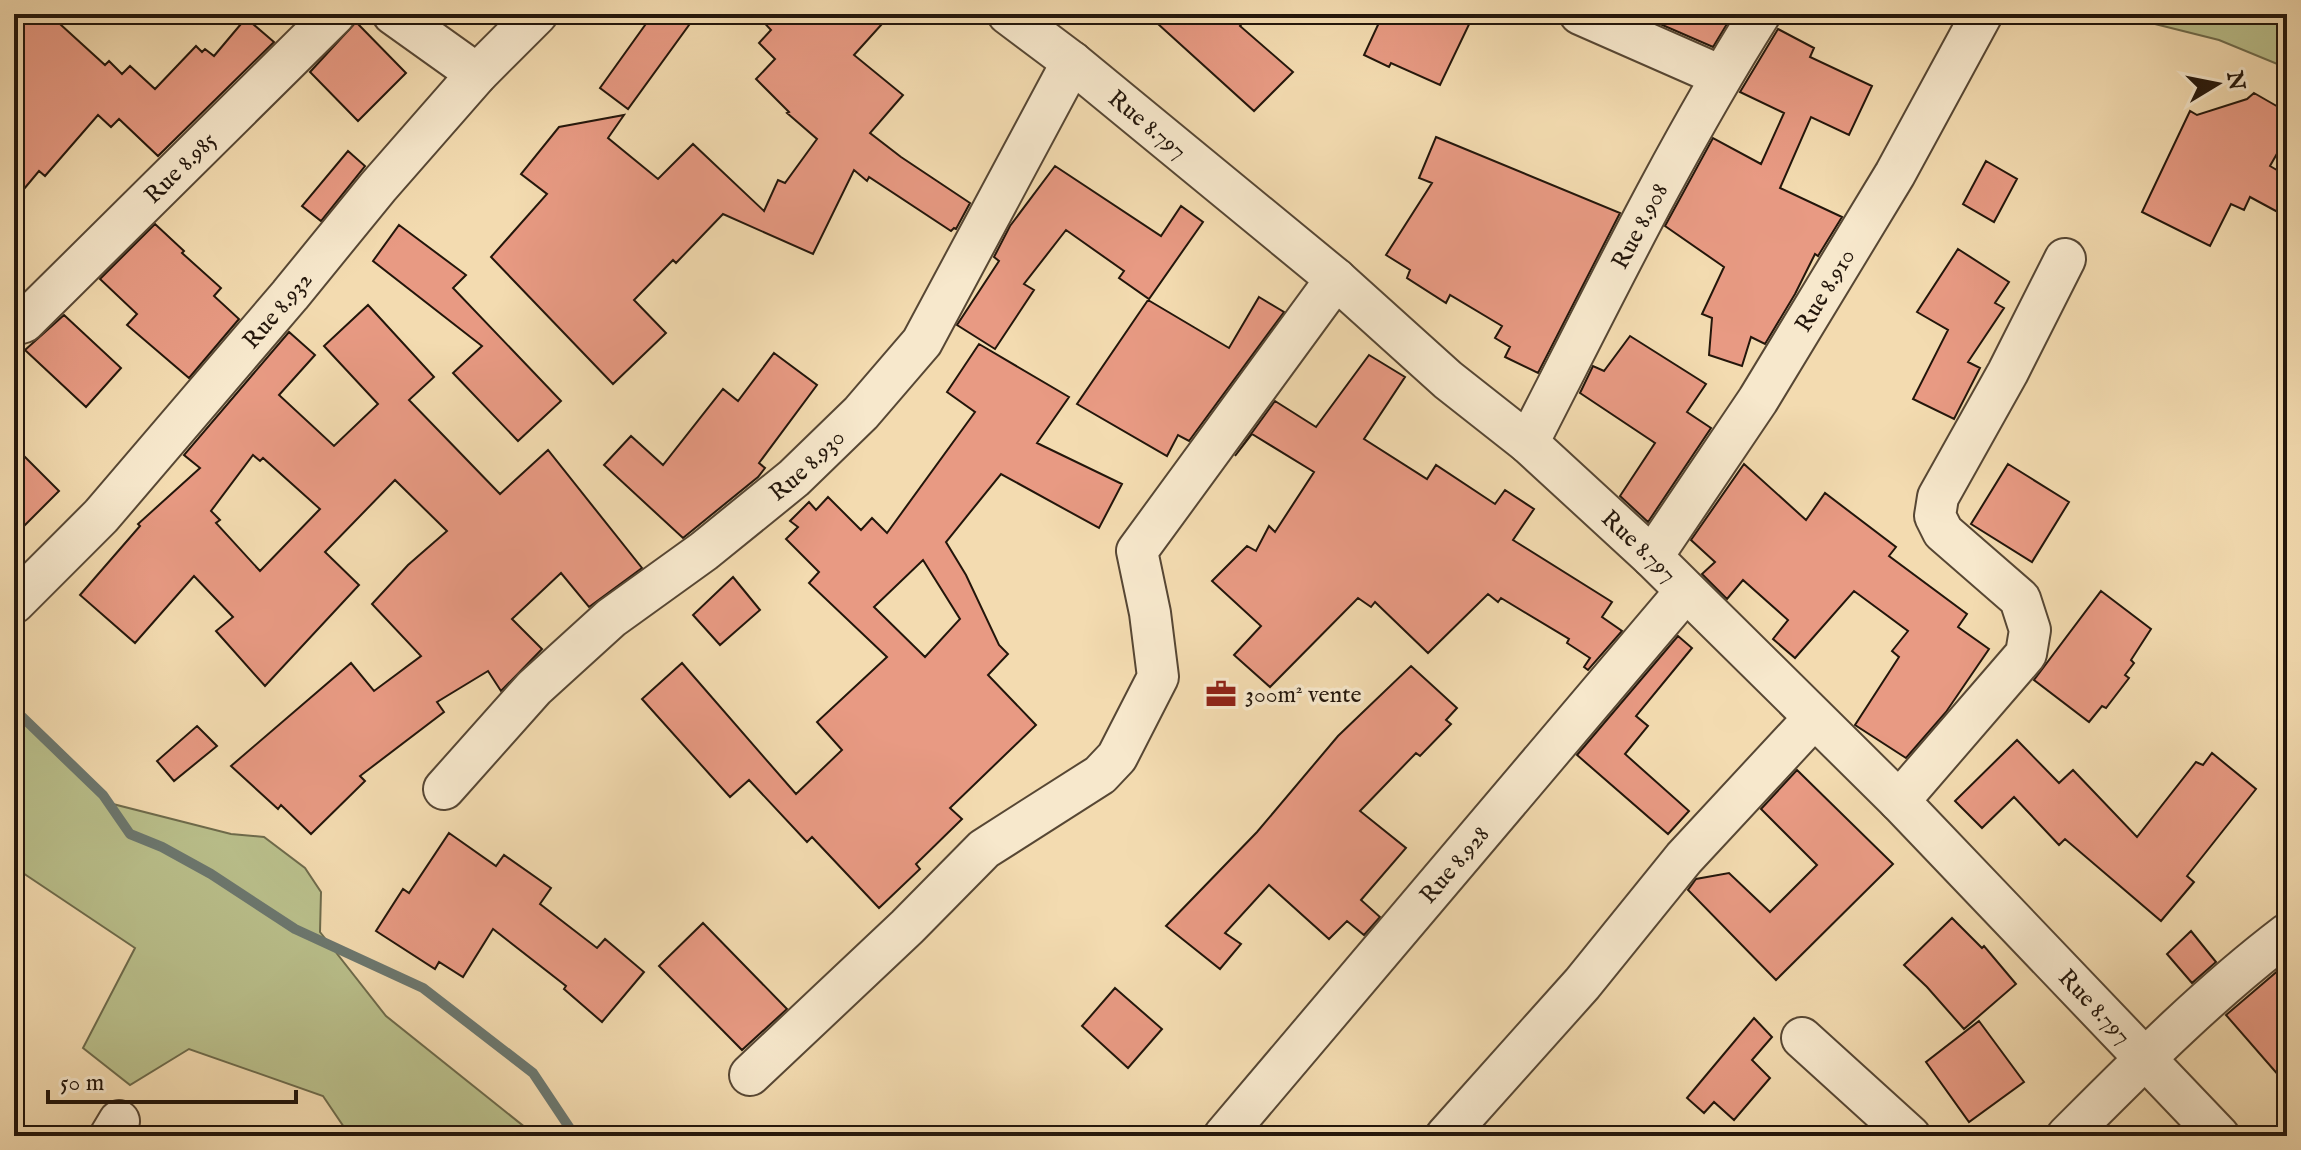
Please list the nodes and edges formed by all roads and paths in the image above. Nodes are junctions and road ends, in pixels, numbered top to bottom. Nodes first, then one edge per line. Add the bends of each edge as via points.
1 (335, 14) edge
2 (393, 14) edge
3 (537, 14) edge
4 (1008, 14) edge
5 (1580, 14) edge
6 (1760, 14) edge
7 (1982, 14) edge
8 (1072, 62) junction
9 (477, 74) junction
10 (1721, 76) junction
11 (2065, 259) dead end
12 (1336, 279) junction
13 (19, 323) edge
14 (1528, 443) junction
15 (1652, 557) junction
16 (1685, 592) junction
17 (14, 603) edge
18 (1814, 718) junction
19 (444, 789) dead end
20 (1899, 801) junction
21 (2287, 934) edge
22 (1802, 1038) dead end
23 (2145, 1058) junction
24 (750, 1075) dead end
25 (1224, 1136) edge
26 (1446, 1136) edge
27 (1910, 1136) edge
28 (2067, 1136) edge
29 (2219, 1136) edge

1 - 13 street, Rue 8.985
2 - 9 street
3 - 9 street, Rue 8.932
4 - 8 street, Rue 8.797
5 - 10 street
6 - 10 street, Rue 8.908
7 - 15 street, Rue 8.910 via 1895,174 1758,400
8 - 12 street, Rue 8.797
8 - 19 street, Rue 8.930 via 922,342 861,413 794,478 611,618 534,688
9 - 17 street, Rue 8.932 via 101,516
10 - 14 street, Rue 8.908
11 - 20 street via 1938,497 1935,516 1943,532 2020,599 2030,630 2026,654
12 - 14 street, Rue 8.797 via 1448,380
12 - 24 street via 1137,551 1158,677 1117,757 1100,775 984,849
14 - 15 street, Rue 8.797
15 - 16 street, Rue 8.797
16 - 18 street, Rue 8.797
16 - 25 street, Rue 8.928
18 - 20 street, Rue 8.797
18 - 26 street via 1684,858 1582,984
20 - 23 street, Rue 8.797
21 - 23 street
22 - 27 street
23 - 28 street
23 - 29 street, Rue 8.797

